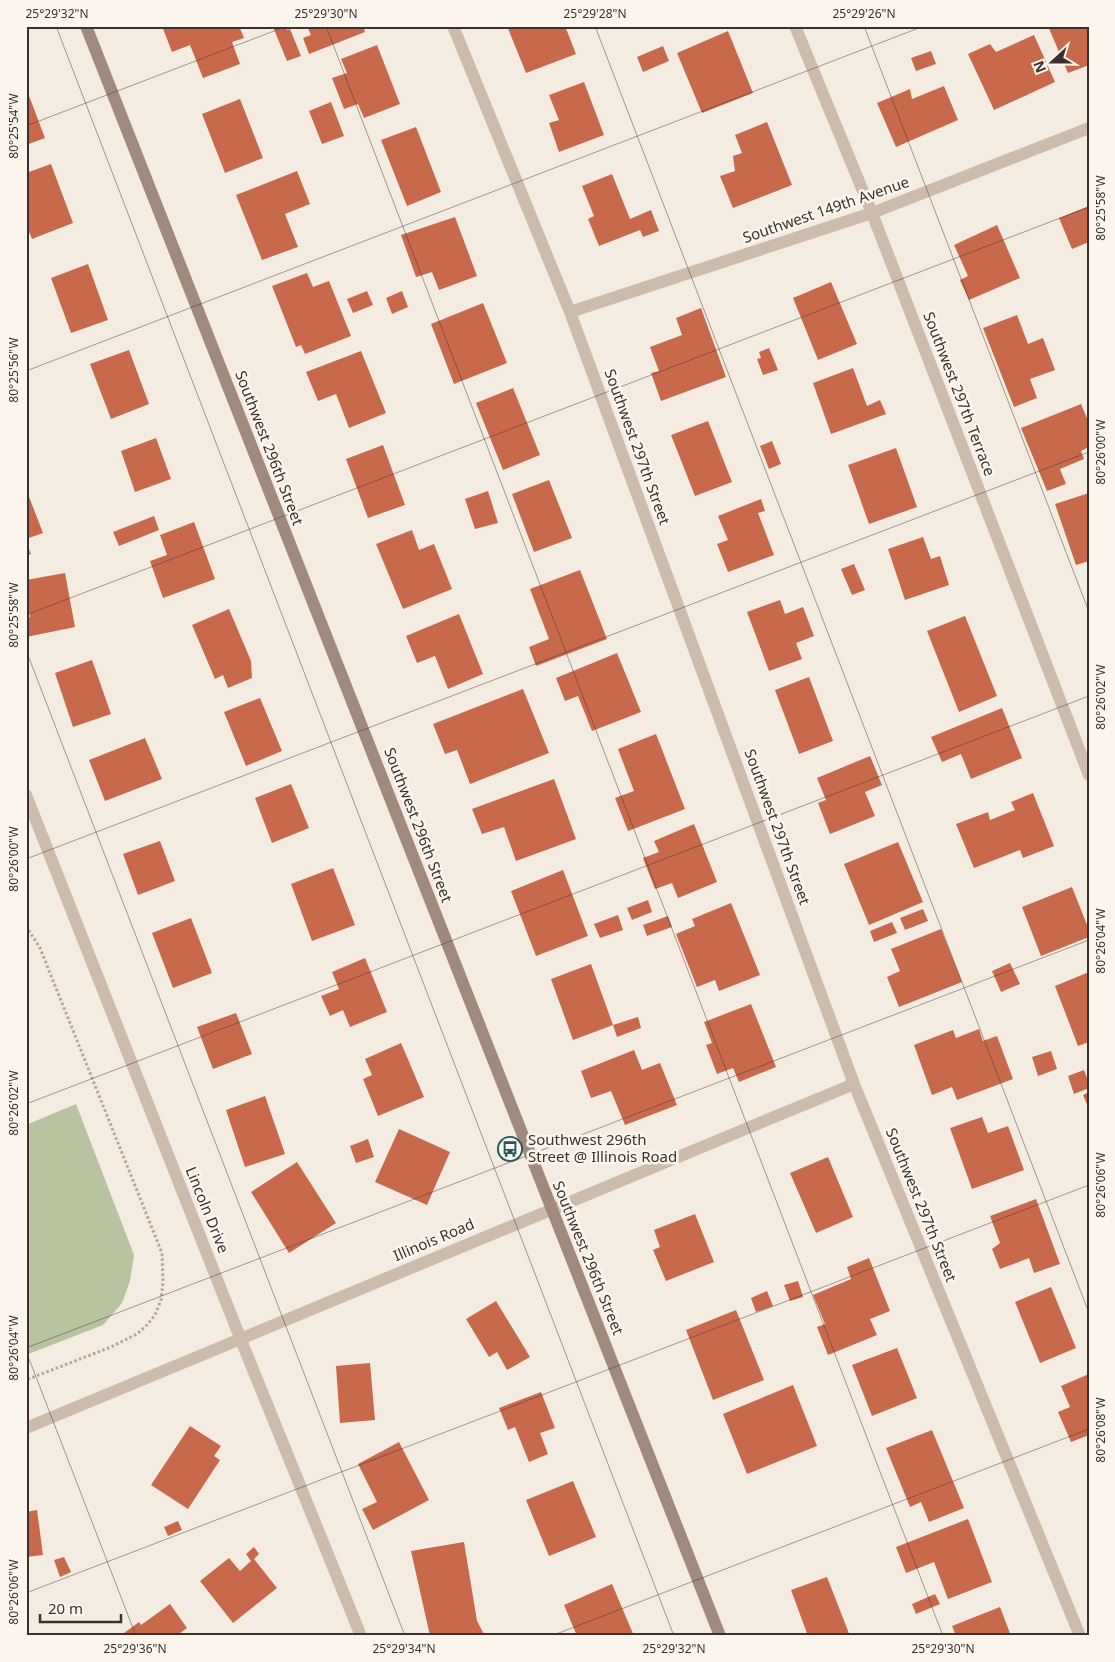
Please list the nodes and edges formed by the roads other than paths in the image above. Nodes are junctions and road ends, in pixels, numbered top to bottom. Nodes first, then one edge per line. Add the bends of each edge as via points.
1 (86, 26) edge
2 (453, 26) edge
3 (795, 26) edge
4 (1089, 128) edge
5 (872, 213) junction
6 (570, 312) junction
7 (1089, 775) edge
8 (26, 795) edge
9 (854, 1084) junction
10 (551, 1208) junction
11 (241, 1340) junction
12 (26, 1428) edge
13 (361, 1636) edge
14 (720, 1636) edge
15 (1080, 1636) edge

1 - 10 street, Southwest 296th Street
2 - 6 street, Southwest 297th Street
3 - 5 street, Southwest 297th Terrace
4 - 5 street, Southwest 149th Avenue
5 - 6 street, Southwest 149th Avenue
5 - 7 street, Southwest 297th Terrace
6 - 9 street, Southwest 297th Street
8 - 11 street, Lincoln Drive
9 - 10 street, Illinois Road
9 - 15 street, Southwest 297th Street
10 - 11 street, Illinois Road
10 - 14 street, Southwest 296th Street
11 - 12 street, Illinois Road
11 - 13 street, Lincoln Drive

